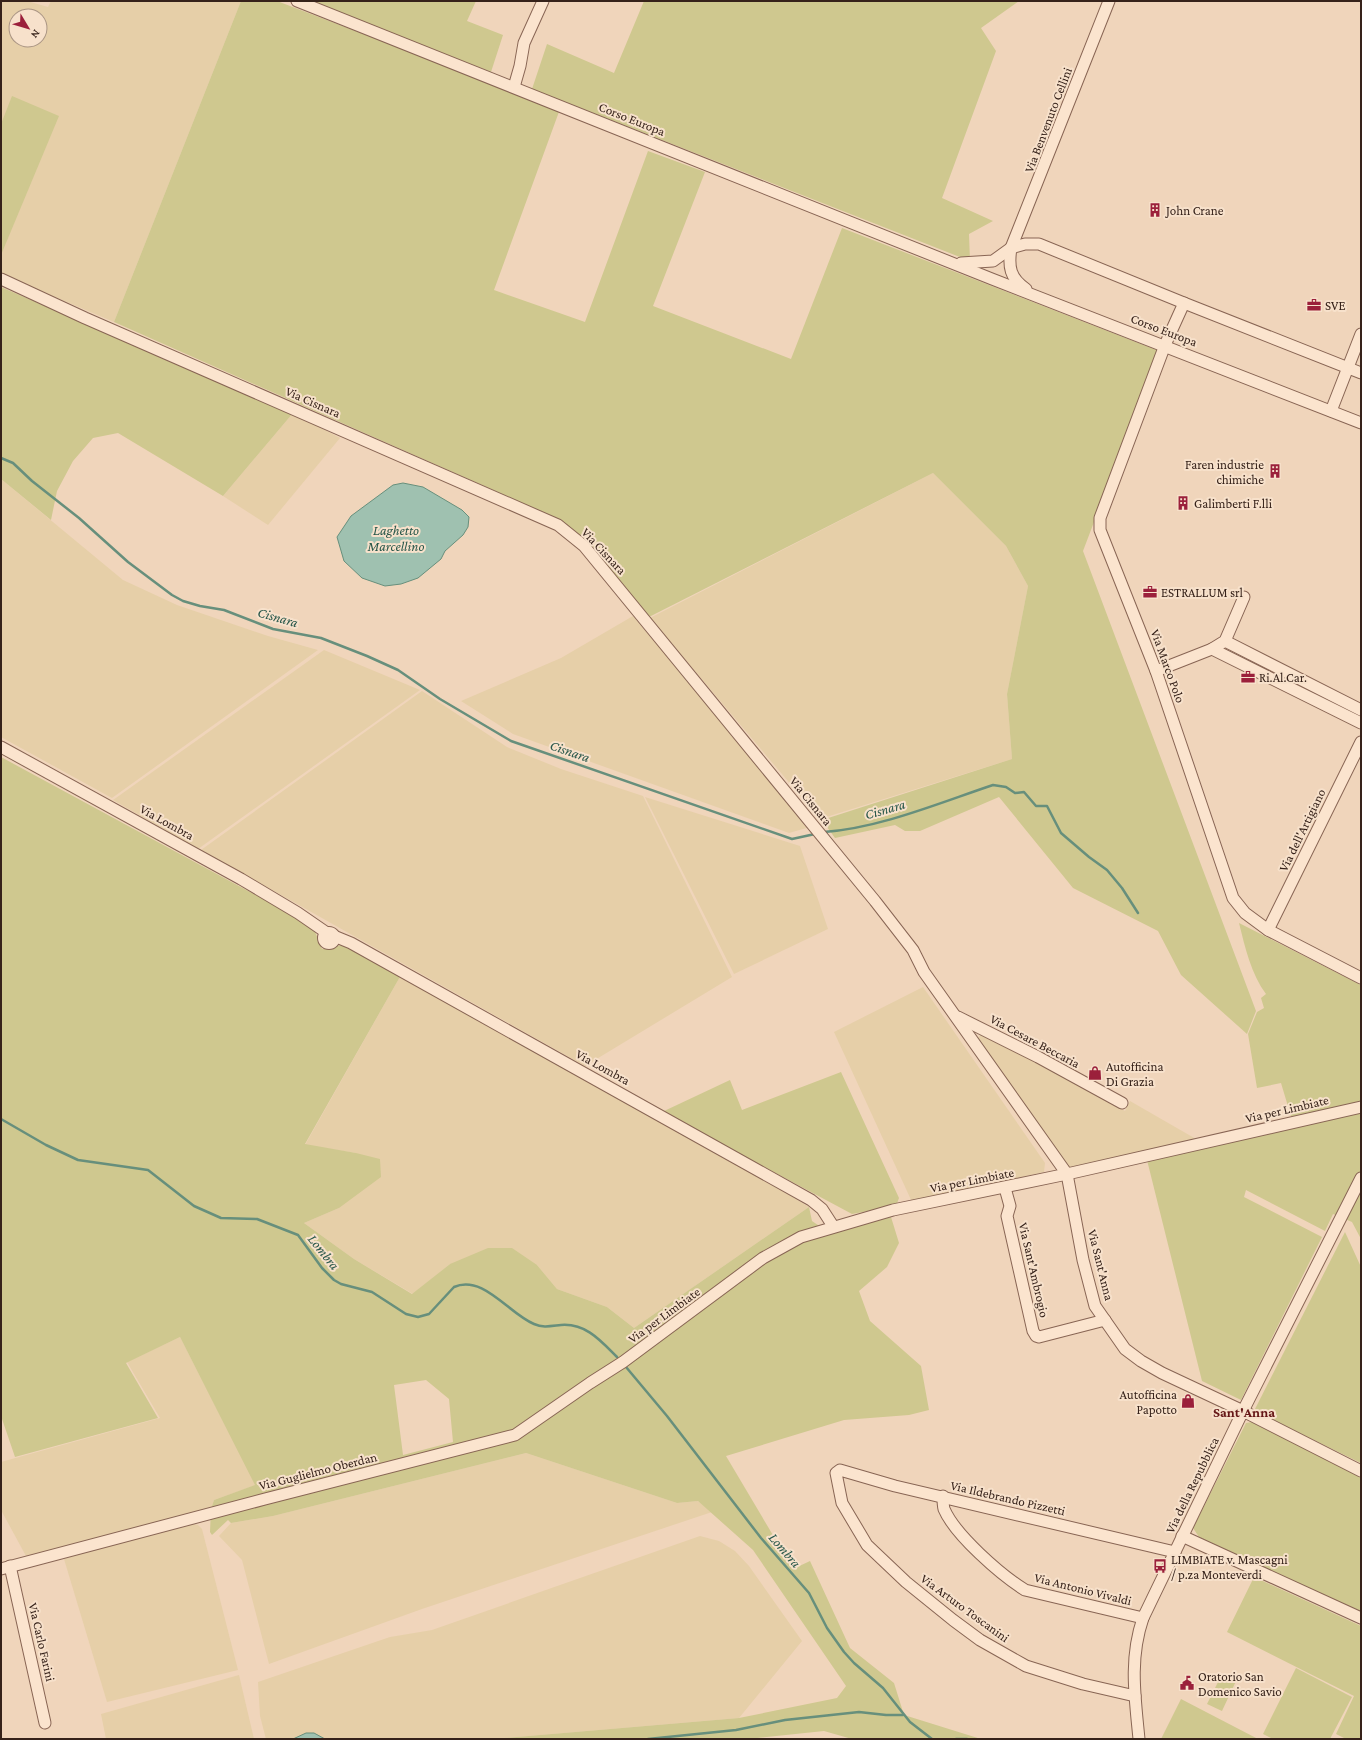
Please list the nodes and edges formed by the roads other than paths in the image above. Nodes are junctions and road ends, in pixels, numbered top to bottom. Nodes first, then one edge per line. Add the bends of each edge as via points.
1 (298, 1) edge
2 (543, 1) edge
3 (1109, 1) edge
4 (514, 87) junction
5 (1012, 248) junction
6 (956, 263) junction
7 (1, 279) edge
8 (1034, 295) junction
9 (1184, 303) junction
10 (1361, 334) edge
11 (1165, 345) junction
12 (1348, 367) junction
13 (1361, 372) edge
14 (1331, 411) junction
15 (1361, 423) edge
16 (1244, 597) dead end
17 (1225, 640) junction
18 (1212, 649) junction
19 (1156, 671) junction
20 (1361, 710) edge
21 (1361, 723) edge
22 (1361, 742) edge
23 (1, 747) edge
24 (1268, 930) junction
25 (1361, 978) edge
26 (956, 1016) junction
27 (972, 1040) joint
28 (1122, 1103) dead end
29 (1361, 1107) edge
30 (1067, 1174) junction
31 (1361, 1178) edge
32 (1005, 1188) junction
33 (833, 1226) junction
34 (1104, 1320) junction
35 (623, 1362) joint
36 (1243, 1411) junction
37 (1361, 1471) edge
38 (836, 1473) joint
39 (942, 1496) junction
40 (1182, 1536) junction
41 (1175, 1552) junction
42 (6, 1567) edge
43 (1142, 1618) junction
44 (1361, 1618) edge
45 (1135, 1696) junction
46 (45, 1723) dead end
47 (1139, 1739) edge

1 - 4 street, Corso Europa
2 - 4 street via 524,43
3 - 5 street, Via Benvenuto Cellini
4 - 6 street, Corso Europa
5 - 6 street, Corso Europa via 993,261
5 - 8 street, Via Benvenuto Cellini via 1009,261 1013,276 1018,284
5 - 9 street, Corso Europa via 1025,244 1039,244
6 - 8 street, Corso Europa
7 - 26 street, Via Cisnara via 558,525 584,546 828,842 912,950 924,972
8 - 11 street, Corso Europa
9 - 11 street, Via Marco Polo
9 - 12 street, Corso Europa
10 - 12 street
11 - 14 street, Corso Europa
11 - 19 street, Via Marco Polo via 1100,518 1100,530
12 - 13 street, Corso Europa
12 - 14 street
14 - 15 street, Corso Europa
16 - 17 street
17 - 18 street
17 - 20 street
18 - 19 street
18 - 21 street
19 - 24 street, Via Marco Polo via 1233,898 1245,913
22 - 24 street, Via dell'Artigiano
23 - 33 street, Via Lombra via 241,879 330,936 351,943 811,1200 822,1209
24 - 25 street, Via Marco Polo
26 - 27 street, Via Cisnara
26 - 28 street, Via Cesare Beccaria
27 - 30 street, Via Sant'Anna
29 - 30 street, Via per Limbiate
30 - 32 street, Via per Limbiate
30 - 34 street, Via Sant'Anna via 1089,1287
31 - 36 street, Via della Repubblica
32 - 33 street, Via per Limbiate via 893,1210
32 - 34 street, Via Sant'Ambrogio via 1010,1206 1007,1216 1036,1336
33 - 35 street, Via per Limbiate via 801,1237 763,1258
34 - 36 street, Via Sant'Anna via 1126,1349 1141,1361
35 - 42 street, Via Guglielmo Oberdan via 515,1435
36 - 37 street, Via Sant'Anna
36 - 40 street, Via della Repubblica
38 - 39 street, Via Ildebrando Pizzetti via 840,1470
38 - 45 street, Via Arturo Toscanini via 842,1503 867,1545 906,1582 953,1620 980,1640 1026,1666 1083,1684
39 - 41 street, Via Ildebrando Pizzetti
39 - 43 street, Via Antonio Vivaldi via 944,1508 953,1525 999,1572 1025,1590
40 - 41 street, Via della Repubblica
40 - 44 street
41 - 43 street, Via della Repubblica
42 - 46 street, Via Carlo Farini
43 - 45 street, Via della Repubblica via 1137,1634 1133,1667
45 - 47 street, Via della Repubblica

